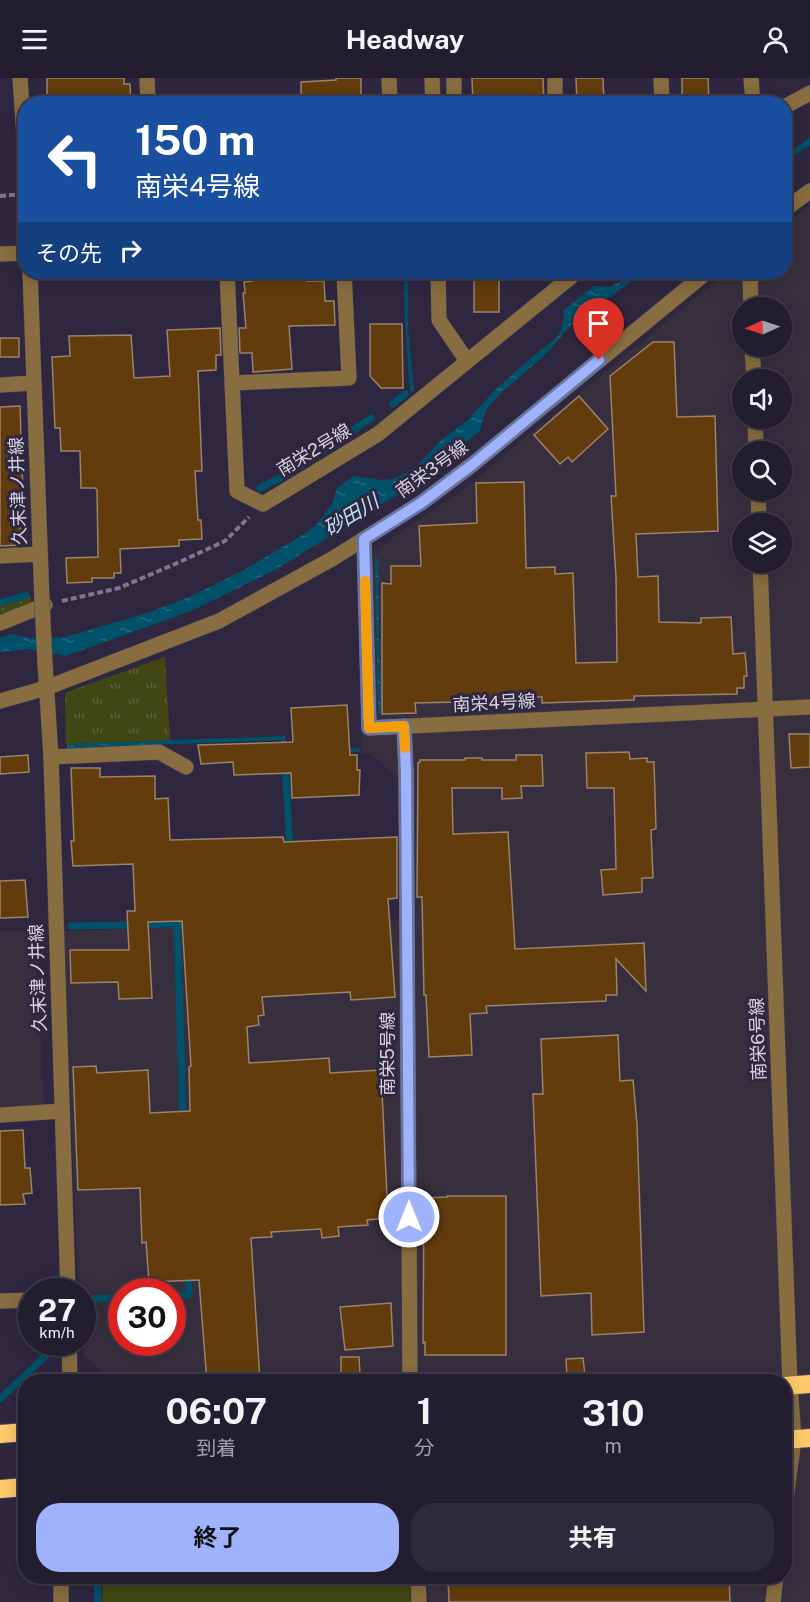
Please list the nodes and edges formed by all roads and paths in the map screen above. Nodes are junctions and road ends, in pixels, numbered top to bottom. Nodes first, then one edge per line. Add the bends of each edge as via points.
1 (20, 78) edge
2 (147, 78) edge
3 (389, 78) edge
4 (432, 78) edge
5 (454, 78) edge
6 (555, 78) edge
7 (661, 78) edge
8 (751, 78) edge
9 (810, 93) edge
10 (21, 96) edge
11 (148, 96) edge
12 (390, 96) edge
13 (433, 96) edge
14 (454, 96) edge
15 (555, 96) edge
16 (662, 96) edge
17 (752, 96) edge
18 (792, 103) edge
19 (810, 191) edge
20 (18, 194) edge
21 (0, 195) edge
22 (792, 204) edge
23 (18, 253) edge
24 (0, 254) edge
25 (30, 279) edge
26 (227, 279) edge
27 (344, 279) edge
28 (438, 279) edge
29 (568, 279) edge
30 (698, 279) edge
31 (750, 279) edge
32 (751, 297) edge
33 (467, 361) junction
34 (34, 383) junction
35 (232, 383) junction
36 (0, 385) edge
37 (263, 504) junction
38 (364, 539) junction
39 (40, 554) junction
40 (0, 556) edge
41 (760, 573) edge
42 (43, 603) junction
43 (0, 622) edge
44 (46, 688) junction
45 (0, 701) edge
46 (810, 707) edge
47 (766, 710) junction
48 (404, 726) junction
49 (51, 756) junction
50 (186, 766) dead end
51 (62, 1111) junction
52 (0, 1115) edge
53 (68, 1278) edge
54 (18, 1300) edge
55 (0, 1301) edge
56 (69, 1356) edge
57 (70, 1374) edge
58 (410, 1374) edge
59 (787, 1374) edge
60 (810, 1384) edge
61 (792, 1386) edge
62 (792, 1415) edge
63 (18, 1433) edge
64 (0, 1434) edge
65 (796, 1439) edge
66 (792, 1464) edge
67 (18, 1488) edge
68 (0, 1490) edge
69 (61, 1584) edge
70 (418, 1584) edge
71 (775, 1584) edge
72 (61, 1602) edge
73 (419, 1602) edge
74 (772, 1602) edge

1 - 10 street
2 - 11 street
3 - 12 street
4 - 13 street
5 - 14 street
6 - 15 street
7 - 16 street
8 - 17 street
9 - 18 street
19 - 22 street
20 - 21 path
23 - 24 street
25 - 34 street, 久末津ノ井線
26 - 35 street
27 - 35 street via 349,378
28 - 33 street via 439,320
29 - 33 street, 南栄2号線
30 - 38 street, 南栄3号線 via 473,464
31 - 32 street
33 - 37 street, 南栄2号線 via 378,434
34 - 36 street
34 - 39 street, 久末津ノ井線
35 - 37 street via 237,490
37 - 42 path via 225,542 119,588
38 - 44 street, 南栄3号線 via 219,621
38 - 48 street, 南栄4号線 via 369,728
39 - 40 street
39 - 42 street, 久末津ノ井線
41 - 47 street, 南栄6号線
42 - 43 street
42 - 44 street, 久末津ノ井線, bridge
44 - 45 street, 南栄3号線
44 - 49 street, 久末津ノ井線
46 - 47 street, 南栄4号線
47 - 48 street, 南栄4号線
47 - 59 street, 南栄6号線
48 - 58 street, 南栄5号線
49 - 50 street via 159,752
49 - 51 street, 久末津ノ井線
51 - 52 street
51 - 53 street, 久末津ノ井線
54 - 55 street
56 - 57 street
60 - 61 highway
62 - 65 street, 南栄6号線
63 - 64 highway
65 - 66 street, 南栄6号線
67 - 68 highway
69 - 72 street
70 - 73 street
71 - 74 street

